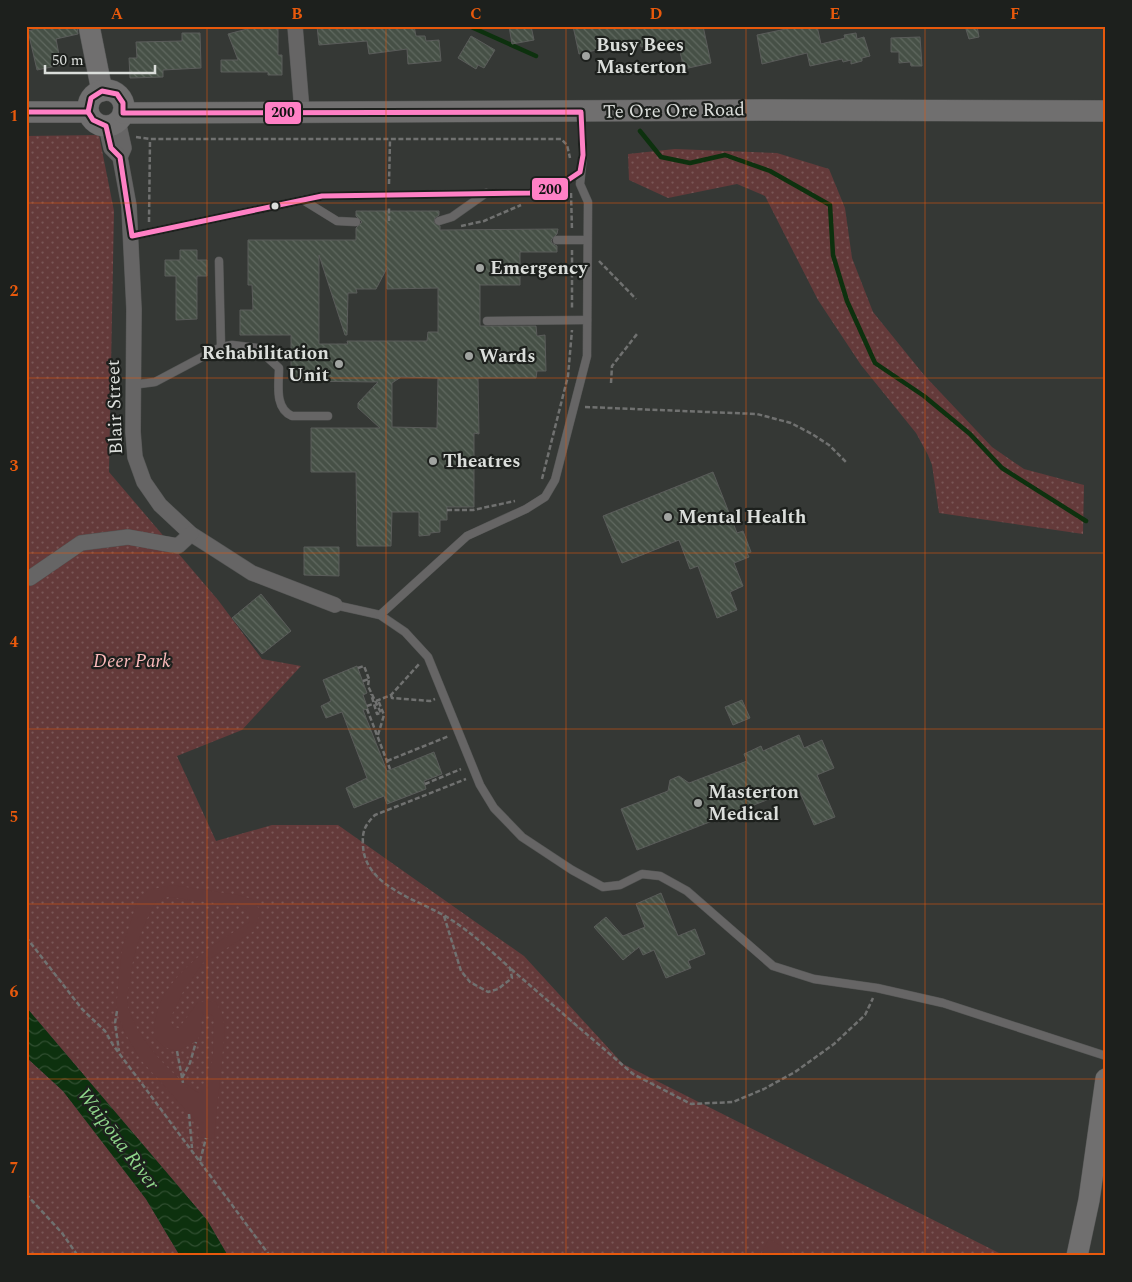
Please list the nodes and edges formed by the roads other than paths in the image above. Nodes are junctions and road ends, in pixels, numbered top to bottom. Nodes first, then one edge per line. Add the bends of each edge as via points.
1 (89, 26) edge
2 (295, 26) edge
3 (102, 91) junction
4 (1106, 111) edge
5 (26, 112) edge
6 (88, 112) junction
7 (302, 112) junction
8 (581, 112) junction
9 (119, 124) junction
10 (580, 172) junction
11 (486, 194) junction
12 (304, 200) junction
13 (439, 221) dead end
14 (356, 222) dead end
15 (132, 236) junction
16 (557, 240) dead end
17 (587, 240) junction
18 (219, 261) dead end
19 (486, 320) dead end
20 (587, 320) junction
21 (221, 347) junction
22 (132, 384) junction
23 (328, 416) dead end
24 (191, 534) junction
25 (30, 578) dead end
26 (335, 605) joint
27 (380, 615) junction
28 (1106, 1056) edge
29 (1106, 1079) edge
30 (1076, 1256) edge

1 - 3 main road
2 - 7 street
3 - 6 main road via 91,98
3 - 9 main road via 117,94 123,103
4 - 8 main road, Te Ore Ore Road
5 - 6 main road
6 - 9 main road via 93,120
7 - 8 main road, Te Ore Ore Road
7 - 9 main road, Te Ore Ore Road
8 - 10 lane
9 - 15 street, Blair Street via 111,148 120,158
10 - 11 lane via 556,188 530,193
10 - 17 lane via 580,184 588,202
11 - 12 lane via 322,196
11 - 13 lane via 452,217
12 - 14 lane via 337,221
12 - 15 lane
15 - 22 street, Blair Street
16 - 17 lane
17 - 20 lane
18 - 21 lane
19 - 20 lane
20 - 27 lane via 587,356 555,480 545,497 467,536
21 - 22 lane via 155,382
21 - 23 lane via 245,346 264,352 279,368 280,402 286,413 292,416
22 - 24 street, Blair Street via 138,470 152,495
24 - 25 street via 178,546 128,537 81,543
24 - 26 street, Blair Street via 252,573
26 - 27 lane
27 - 28 lane via 405,632 428,657 476,775 494,808 522,837 603,887 620,885 642,874 660,876 687,891 773,966 814,979 943,1003
29 - 30 main road via 1089,1200

